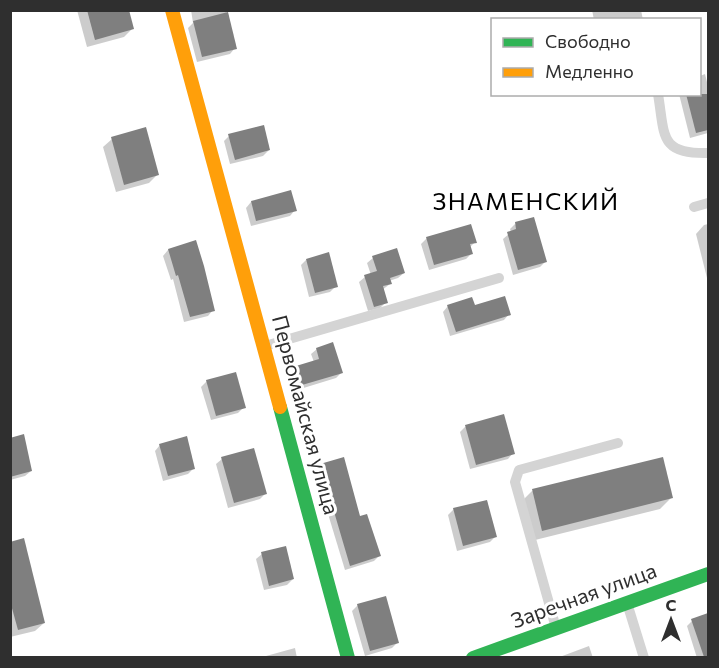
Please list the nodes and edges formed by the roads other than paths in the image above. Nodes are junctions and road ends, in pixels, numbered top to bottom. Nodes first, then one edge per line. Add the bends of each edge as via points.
1 (172, 10) edge
2 (658, 96) edge
3 (708, 153) edge
4 (708, 203) edge
5 (694, 207) dead end
6 (499, 278) dead end
7 (265, 346) junction
8 (618, 443) dead end
9 (708, 574) edge
10 (627, 602) junction
11 (556, 628) junction
12 (348, 657) edge
13 (473, 657) edge
14 (644, 657) edge

1 - 7 main road, Первомайская улица
2 - 3 lane via 665,139 673,148 690,154
4 - 5 lane
6 - 7 lane
7 - 12 main road, Первомайская улица
8 - 11 lane via 519,470 515,482
9 - 10 main road, Заречная улица
10 - 11 main road, Заречная улица
10 - 14 lane
11 - 13 main road, Заречная улица

